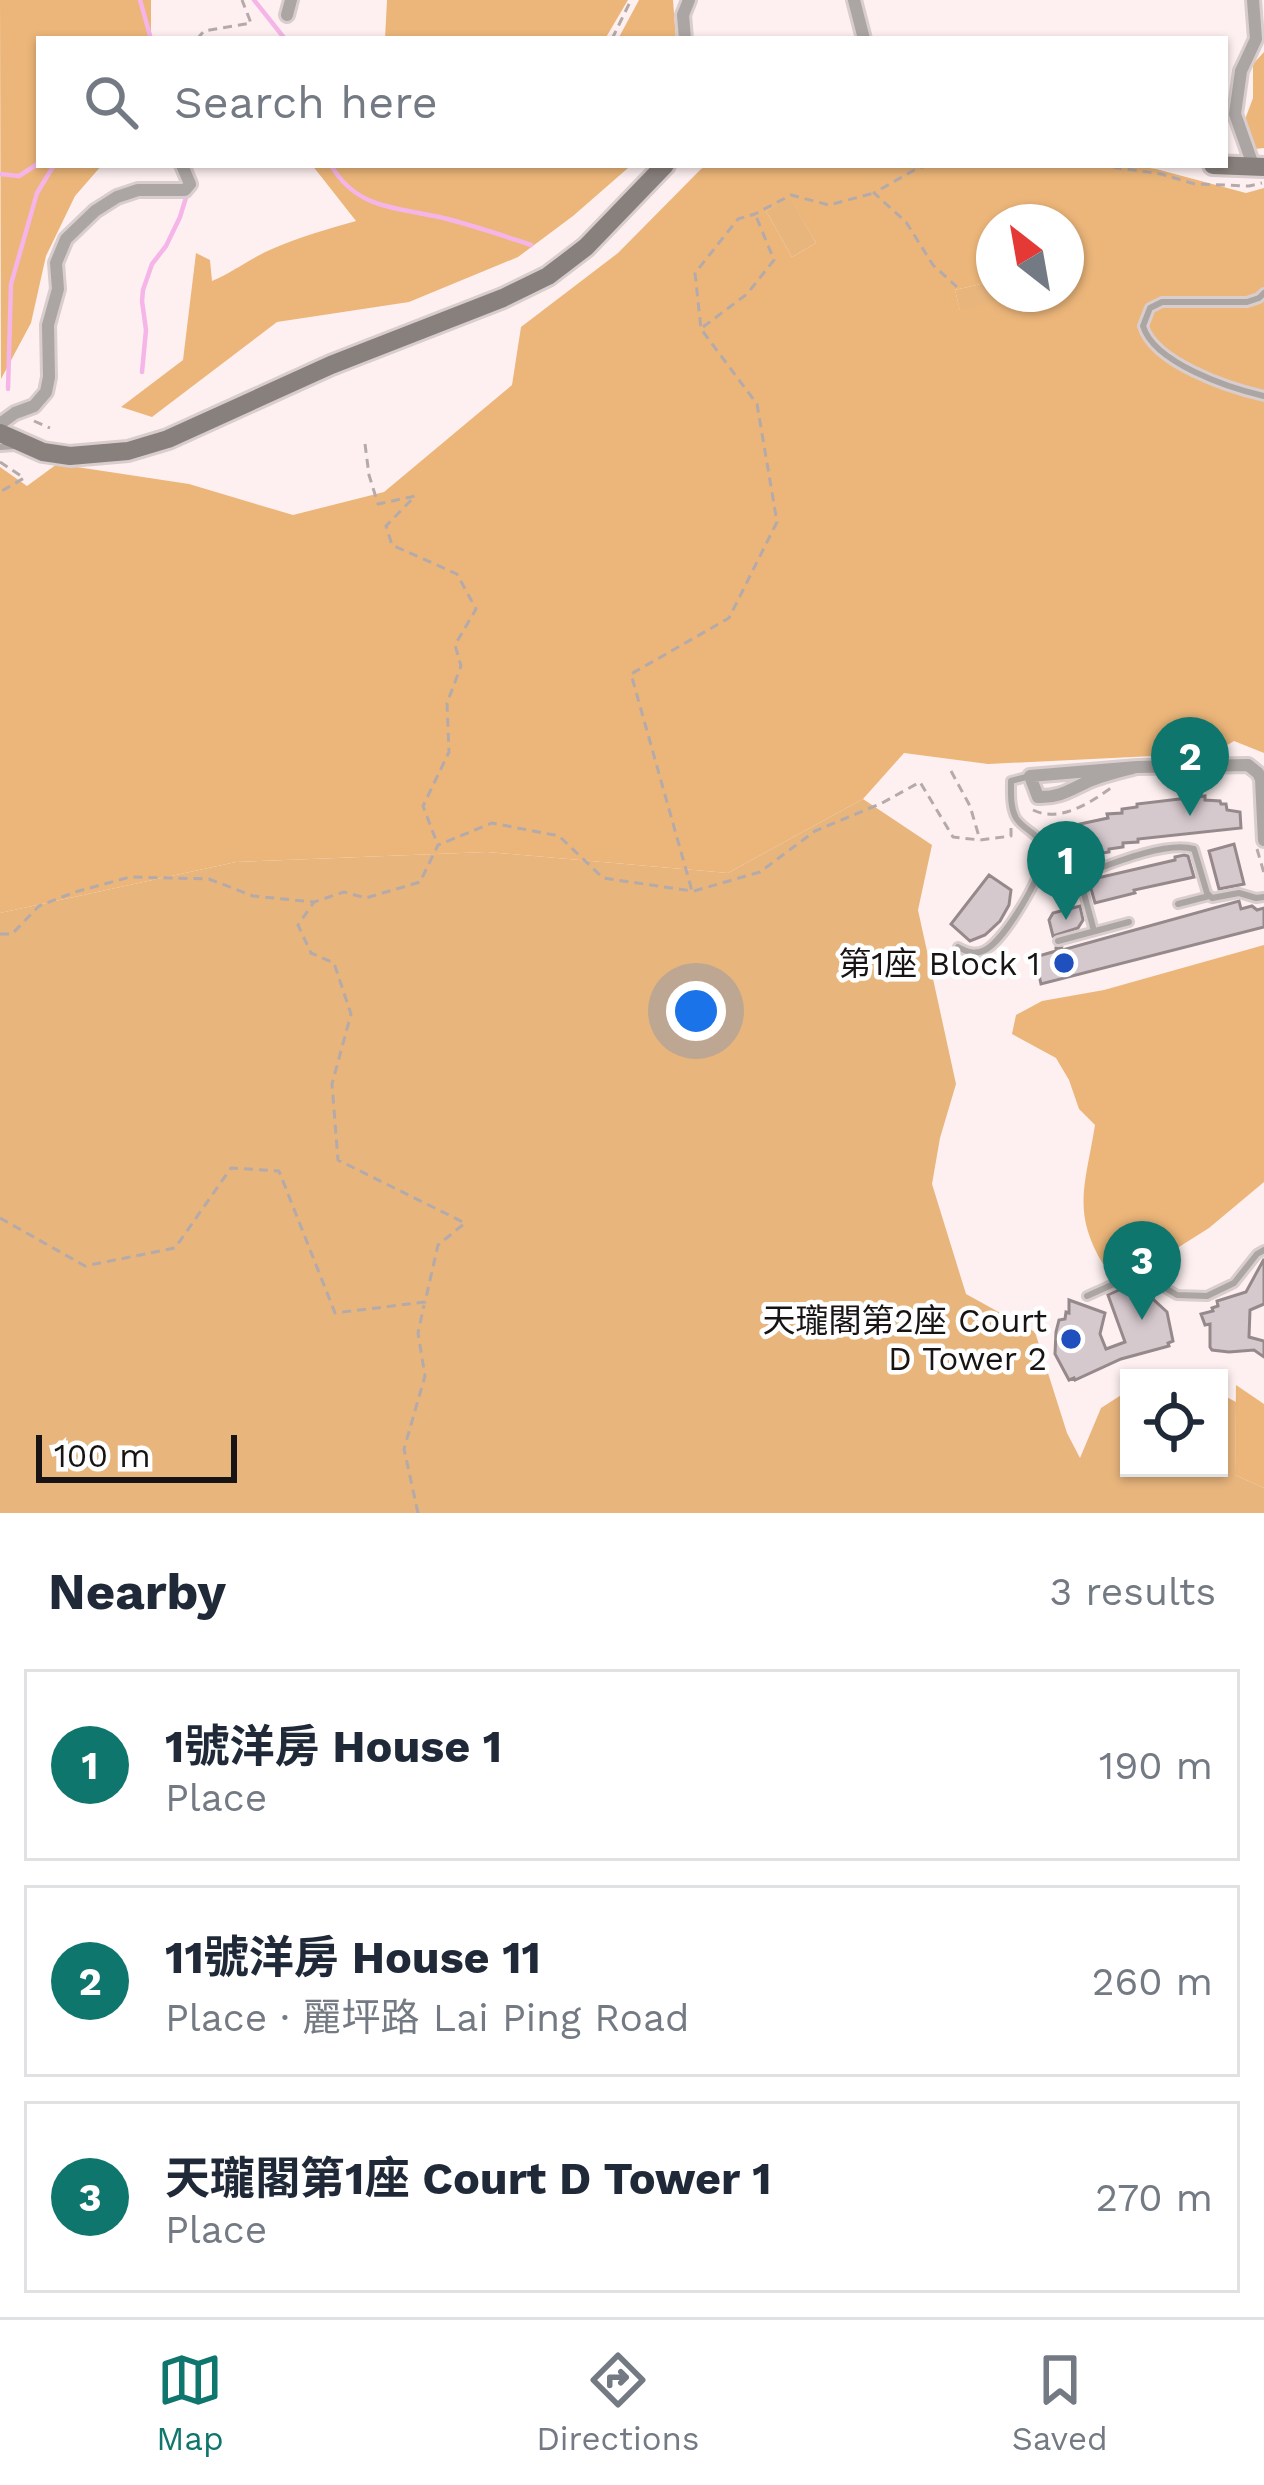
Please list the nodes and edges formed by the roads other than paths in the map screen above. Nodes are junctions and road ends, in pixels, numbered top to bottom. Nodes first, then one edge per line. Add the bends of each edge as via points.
1 (689, 0) edge
2 (854, 0) edge
3 (1253, 0) edge
4 (685, 36) edge
5 (863, 36) edge
6 (183, 168) edge
7 (662, 168) edge
8 (1228, 168) edge
9 (1260, 173) edge
10 (1264, 293) edge
11 (1264, 396) edge
12 (0, 429) edge
13 (24, 446) junction
14 (0, 448) edge
15 (1137, 766) junction
16 (1030, 776) junction
17 (1263, 821) edge
18 (1259, 838) edge
19 (1210, 896) junction
20 (1264, 897) edge
21 (1178, 904) dead end
22 (1129, 922) dead end
23 (1094, 931) junction
24 (1058, 940) dead end
25 (958, 947) dead end
26 (1264, 1250) edge
27 (1087, 1296) dead end

1 - 4 street
2 - 5 street
3 - 9 street via 1256,38 1235,114
6 - 12 street via 190,184 184,190 117,197 66,239 48,325 48,387
7 - 13 main road via 577,255 503,298 154,444 70,456
8 - 9 main road
10 - 11 lane via 1246,302 1162,302 1143,326 1147,339 1178,363
12 - 13 main road
13 - 14 lane
15 - 16 street
15 - 16 street via 1050,798 1039,797
15 - 17 street via 1248,765 1261,779
16 - 25 lane via 1011,781 1011,802 1043,846 1040,870 998,940 983,951
17 - 18 street
19 - 20 lane
19 - 21 lane
19 - 23 lane via 1192,847 1121,861 1083,877
22 - 23 lane
23 - 24 lane
26 - 27 lane via 1234,1283 1207,1296 1177,1295 1136,1274

